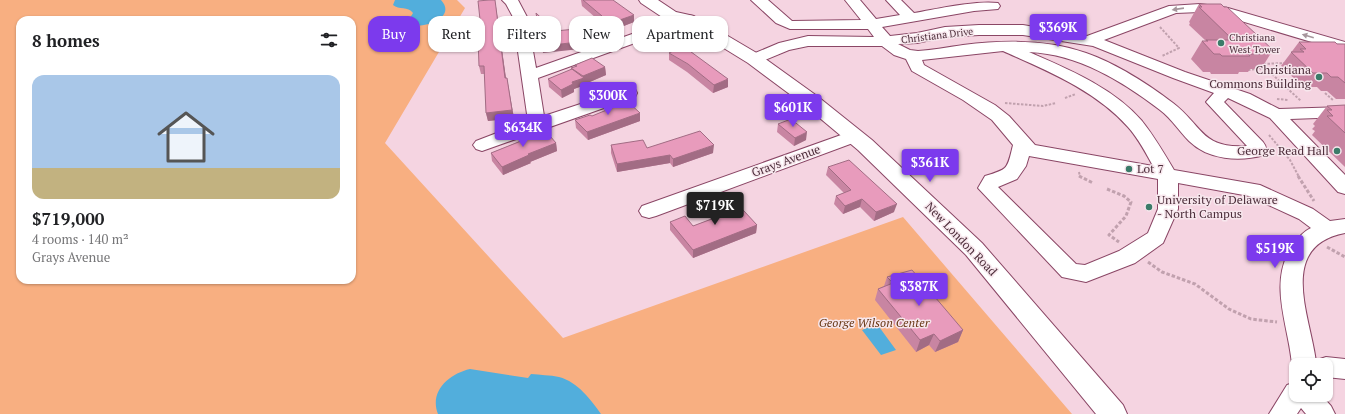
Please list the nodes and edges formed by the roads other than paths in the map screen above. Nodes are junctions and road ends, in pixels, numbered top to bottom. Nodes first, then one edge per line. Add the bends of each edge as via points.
1 (509, 0) edge
2 (647, 0) edge
3 (666, 0) edge
4 (758, 0) edge
5 (852, 0) edge
6 (893, 0) edge
7 (990, 3) edge
8 (671, 16) edge
9 (686, 16) edge
10 (911, 18) junction
11 (872, 24) junction
12 (1008, 38) junction
13 (632, 39) edge
14 (1089, 40) junction
15 (886, 41) junction
16 (728, 43) edge
17 (1345, 47) edge
18 (913, 56) junction
19 (754, 59) junction
20 (528, 76) junction
21 (1225, 91) junction
22 (629, 93) dead end
23 (1341, 108) edge
24 (1276, 114) junction
25 (537, 124) junction
26 (855, 136) junction
27 (482, 145) dead end
28 (1022, 145) junction
29 (1168, 175) junction
30 (1345, 187) edge
31 (649, 211) dead end
32 (1330, 227) edge
33 (1304, 358) edge
34 (1333, 368) edge
35 (1345, 369) edge
36 (1290, 402) edge
37 (1311, 402) edge
38 (1113, 414) edge
39 (1282, 414) edge
40 (1322, 414) edge

1 - 20 street via 520,17
2 - 8 main road, New London Road
3 - 9 main road, New London Road
4 - 11 street via 774,12 782,23 790,25
5 - 11 street
6 - 10 street
7 - 10 street
7 - 12 street
10 - 11 street
11 - 15 street
12 - 14 street, Christiana Drive via 1049,33
12 - 15 street, Christiana Drive via 979,30 945,32
12 - 18 street via 994,46
12 - 21 street via 1073,54 1108,69 1177,115 1190,133 1205,145 1219,150 1257,151 1257,146 1215,102
12 - 29 street via 1057,70 1089,87 1118,108 1135,124
13 - 20 street
17 -> 14 street via 1223,11 1187,8 1151,17
14 - 21 street, Christiana Drive
15 - 18 street via 896,50
15 - 19 street, Christiana Drive via 808,41 784,46
16 - 19 main road, New London Road
18 - 28 street via 918,68 1000,117
19 - 26 main road, New London Road
20 - 25 street
21 - 24 street, Christiana Drive
22 - 25 street
23 - 24 street, Christiana Drive
24 - 30 street, Christiana Drive
25 - 27 street
26 - 31 street, Grays Avenue
26 - 38 main road, New London Road via 974,249
28 - 29 street via 1029,150
28 - 29 street via 1017,166 1010,175 992,181 988,188 1070,271 1086,274 1127,257 1156,238 1168,208
29 - 32 street via 1253,190
32 - 33 street via 1311,237 1299,252 1292,272 1293,308
34 - 35 street
36 - 39 street
37 - 40 street

